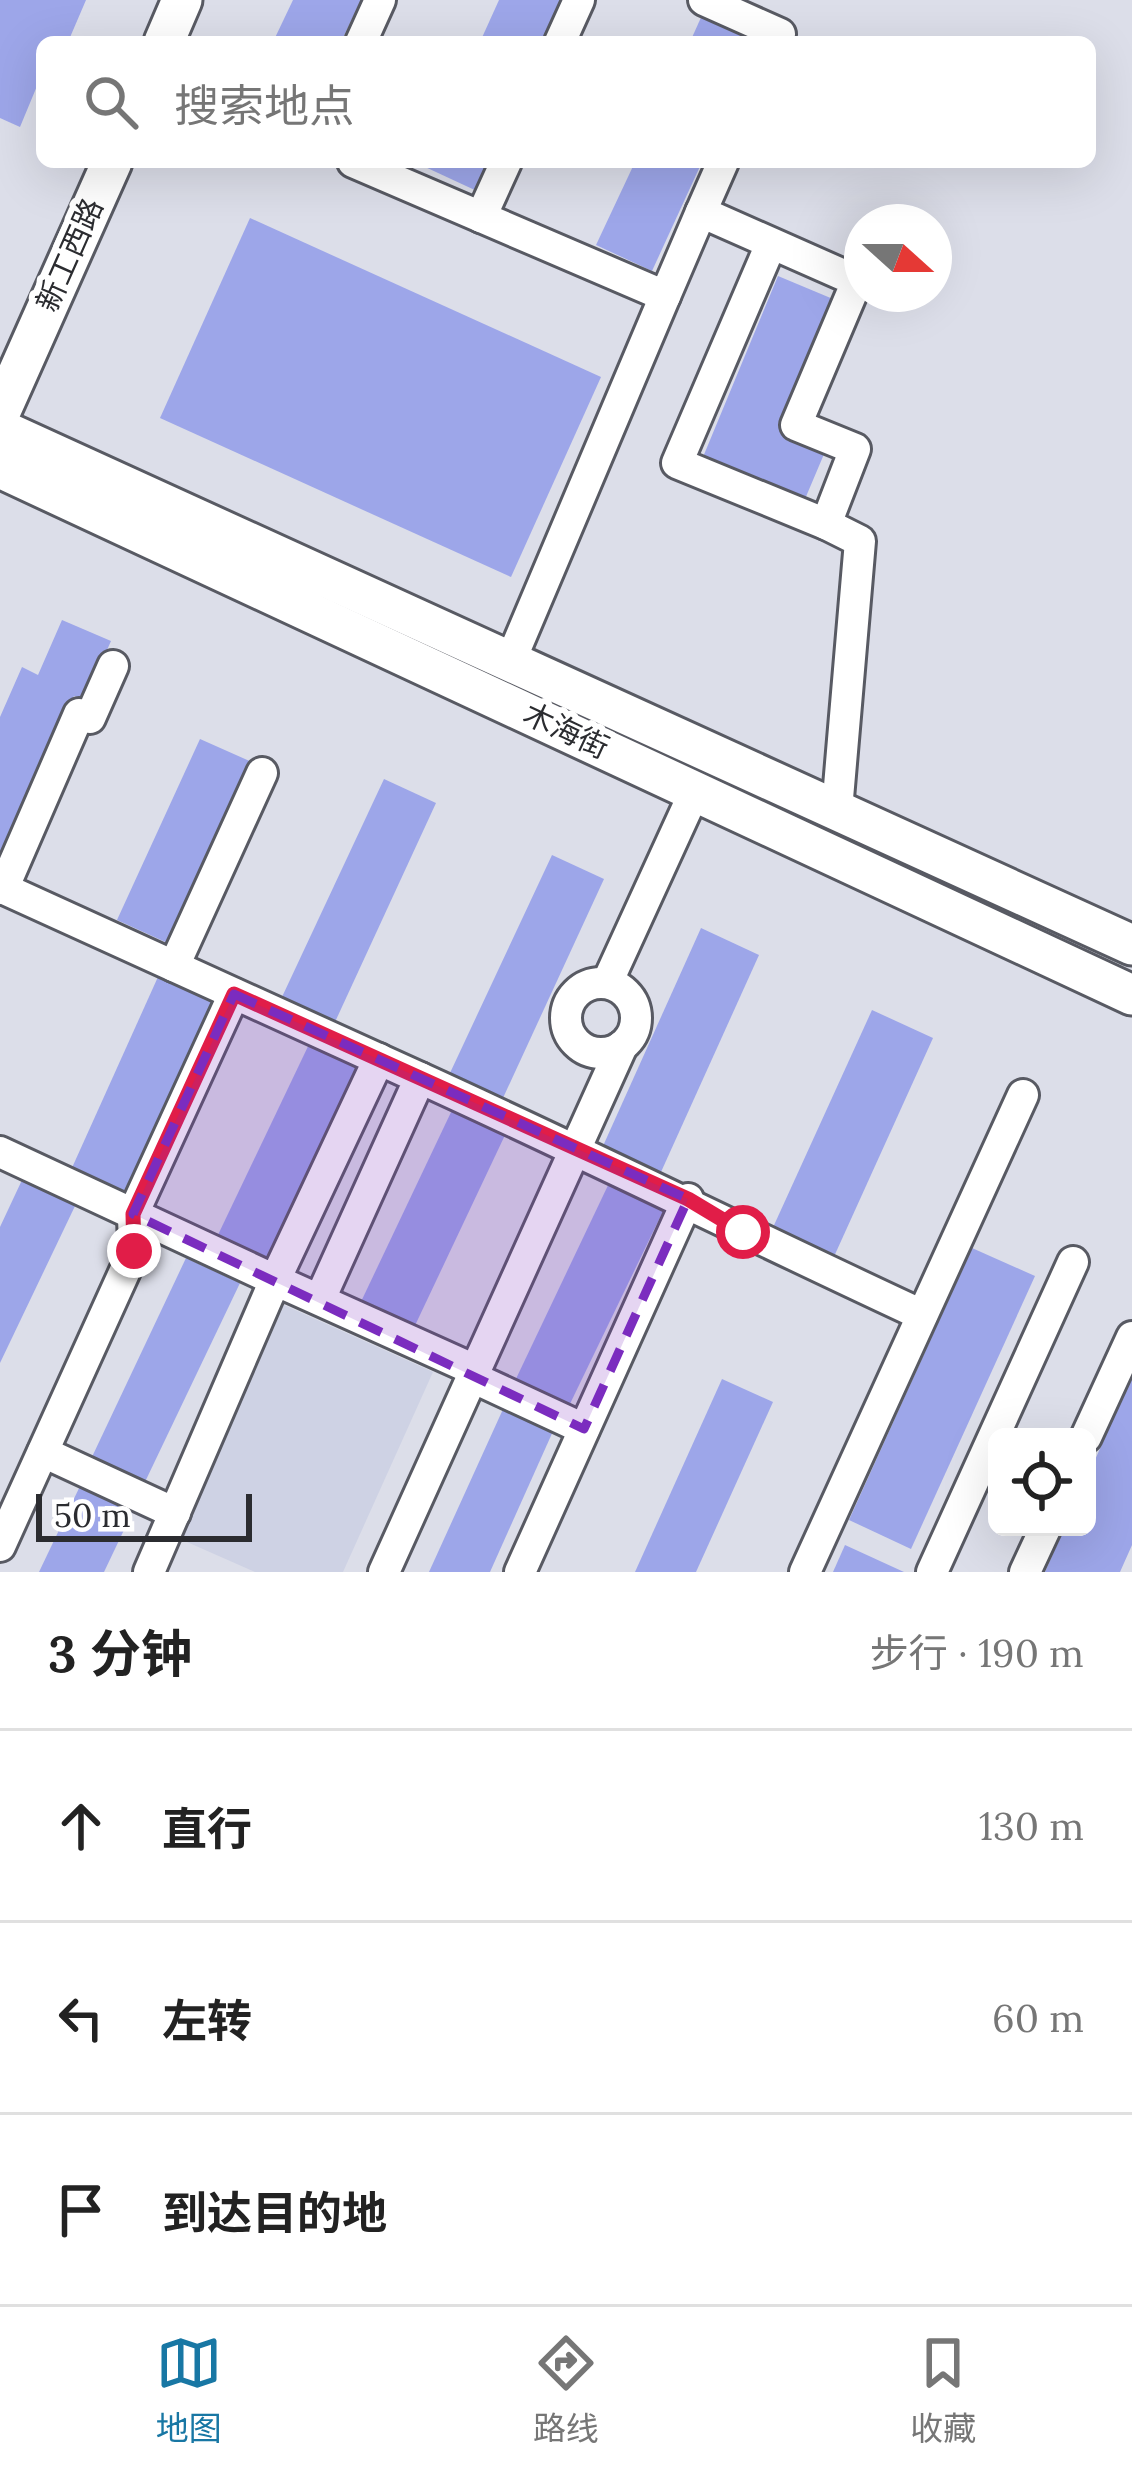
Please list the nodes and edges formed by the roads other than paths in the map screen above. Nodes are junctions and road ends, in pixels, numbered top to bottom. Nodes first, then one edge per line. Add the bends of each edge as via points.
1 (182, 0) edge
2 (380, 0) edge
3 (579, 0) edge
4 (704, 0) edge
5 (167, 36) edge
6 (364, 36) edge
7 (563, 36) edge
8 (779, 36) edge
9 (110, 168) edge
10 (366, 168) edge
11 (503, 168) edge
12 (720, 168) edge
13 (701, 212) junction
14 (481, 217) junction
15 (771, 244) junction
16 (665, 296) junction
17 (1, 438) edge
18 (826, 524) junction
19 (510, 662) junction
20 (113, 666) dead end
21 (262, 773) dead end
22 (695, 791) junction
23 (837, 810) junction
24 (2, 888) edge
25 (1132, 945) edge
26 (174, 966) junction
27 (607, 983) junction
28 (234, 994) junction
29 (1132, 995) edge
30 (622, 1046) junction
31 (379, 1059) junction
32 (420, 1078) junction
33 (1023, 1095) dead end
34 (576, 1149) junction
35 (0, 1152) edge
36 (688, 1199) junction
37 (133, 1214) junction
38 (1073, 1262) dead end
39 (275, 1280) junction
40 (320, 1299) junction
41 (922, 1315) junction
42 (1132, 1337) edge
43 (476, 1374) junction
44 (1090, 1428) edge
45 (584, 1429) junction
46 (43, 1452) junction
47 (175, 1513) junction
48 (1042, 1536) edge
49 (0, 1546) edge
50 (149, 1572) edge
51 (383, 1572) edge
52 (520, 1572) edge
53 (805, 1572) edge
54 (932, 1572) edge
55 (1025, 1572) edge

1 - 5 main road
2 - 6 street
3 - 7 street
4 - 8 street
9 - 17 main road, 新工西路
10 - 14 street
11 - 14 street
12 - 13 street
13 - 15 street
13 - 16 street
14 - 16 street
15 - 18 street via 857,281 796,425 855,449
15 - 18 street via 677,463
16 - 19 street
17 - 19 main road, 木海街
17 - 22 main road, 木海街
18 - 23 street via 860,542
19 - 23 main road, 木海街
20 - 24 street via 90,718 79,714
21 - 26 street
22 - 27 street
22 - 29 main road, 木海街
23 - 25 main road, 木海街
24 - 26 street
26 - 28 street
27 - 30 street via 628,994 636,1016
27 - 30 street via 575,995 568,1027 590,1051
28 - 31 street
28 - 37 street
30 - 34 street
31 - 32 street
31 - 39 street
32 - 34 street
32 - 40 street
33 - 41 street
34 - 36 street
34 - 43 street
35 - 37 street
36 - 41 street
36 - 45 street
37 - 39 street
37 - 46 street via 134,1251
38 - 54 street
39 - 40 street
39 - 47 street
40 - 43 street
41 - 53 street
42 - 44 street
43 - 45 street
43 - 51 street
45 - 52 street
46 - 47 street
46 - 49 street
47 - 50 street
48 - 55 street

